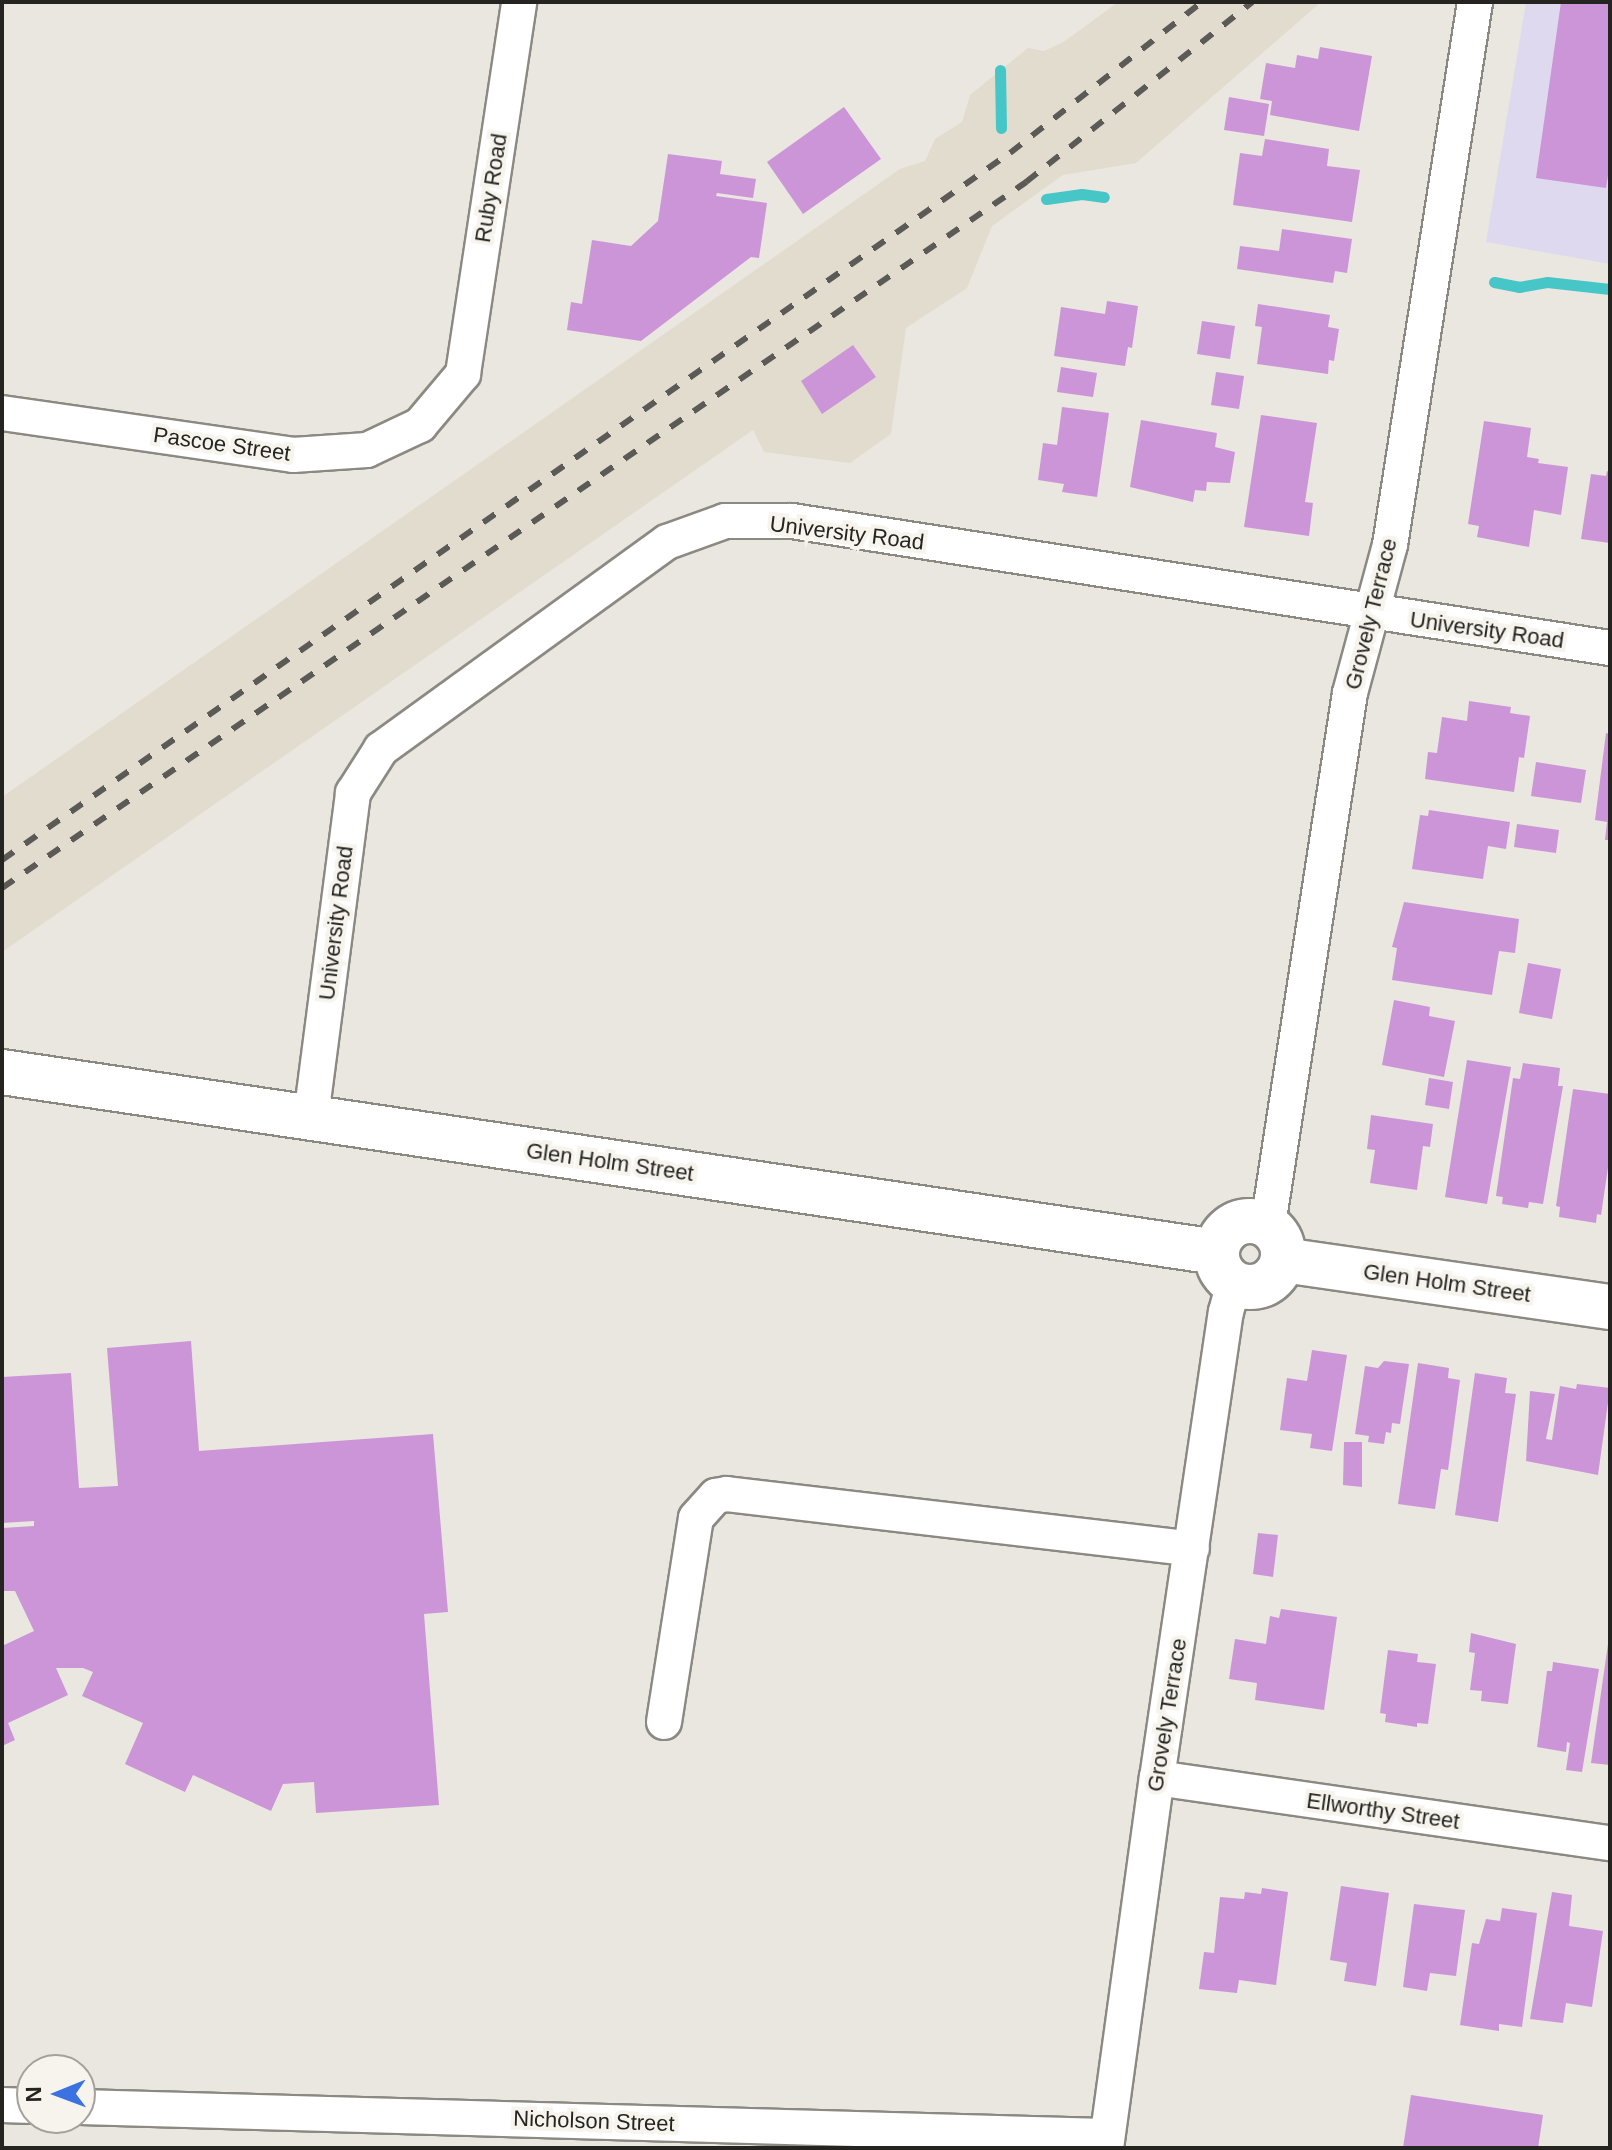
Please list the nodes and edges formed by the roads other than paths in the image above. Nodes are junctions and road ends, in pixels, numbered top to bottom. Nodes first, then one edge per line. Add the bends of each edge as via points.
1 (519, 2) edge
2 (1475, 2) edge
3 (463, 374) joint
4 (2, 413) edge
5 (1372, 613) junction
6 (1610, 648) edge
7 (2, 1072) edge
8 (311, 1117) junction
9 (1276, 1243) junction
10 (1226, 1268) junction
11 (1610, 1307) edge
12 (1192, 1549) junction
13 (664, 1722) dead end
14 (1157, 1778) junction
15 (1610, 1843) edge
16 (96, 2108) edge
17 (1107, 2142) edge

1 - 3 street, Ruby Road
2 - 5 street, Grovely Terrace via 1390,545
3 - 4 street, Pascoe Street via 420,425 367,450 293,455
5 - 6 street, University Road
5 - 8 street, University Road via 792,521 725,521 667,542 381,749 353,793
5 - 9 street, Grovely Terrace via 1350,693
7 - 8 street, Glen Holm Street
8 - 10 street, Glen Holm Street
9 - 10 street via 1280,1271 1263,1286 1251,1287
9 - 10 street via 1253,1220 1232,1225 1219,1241
9 - 11 street, Glen Holm Street
10 - 12 street, Grovely Terrace via 1226,1312
12 - 13 street via 716,1496 696,1518
12 - 14 street, Grovely Terrace
14 - 15 street, Ellworthy Street
14 - 17 street, Grovely Terrace
16 - 17 street, Nicholson Street

